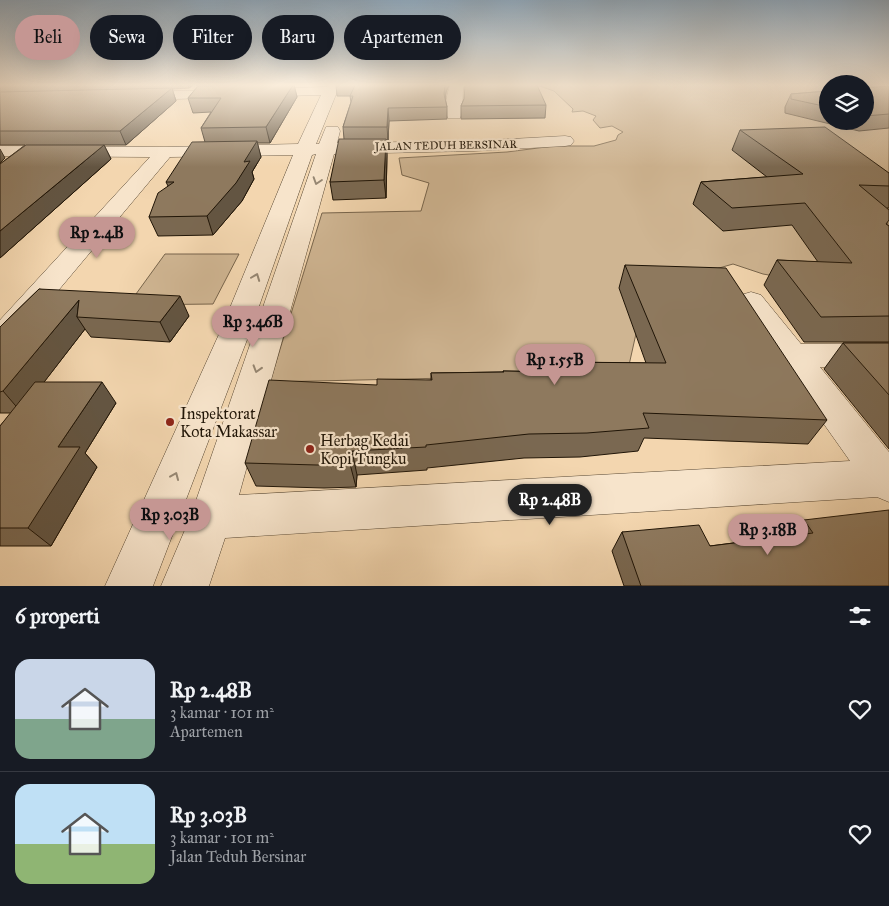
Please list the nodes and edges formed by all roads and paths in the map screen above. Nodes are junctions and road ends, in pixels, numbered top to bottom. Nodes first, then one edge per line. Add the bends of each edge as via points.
1 (329, 112) edge
2 (565, 141) dead end
3 (318, 142) junction
4 (0, 143) edge
5 (165, 152) junction
6 (4, 160) edge
7 (751, 302) edge
8 (0, 339) edge
9 (889, 355) edge
10 (793, 356) junction
11 (887, 480) edge
12 (211, 518) junction
13 (129, 586) edge
14 (185, 586) edge

1 - 3 street
2 - 3 street, JALAN TEDUH BERSINAR via 474,146
3 - 4 street
3 - 5 street
3 -> 12 street
13 -> 3 street
5 - 6 street via 29,151
5 - 8 street
7 - 10 street
9 - 10 street
10 - 11 street
11 - 12 street
12 - 14 street

